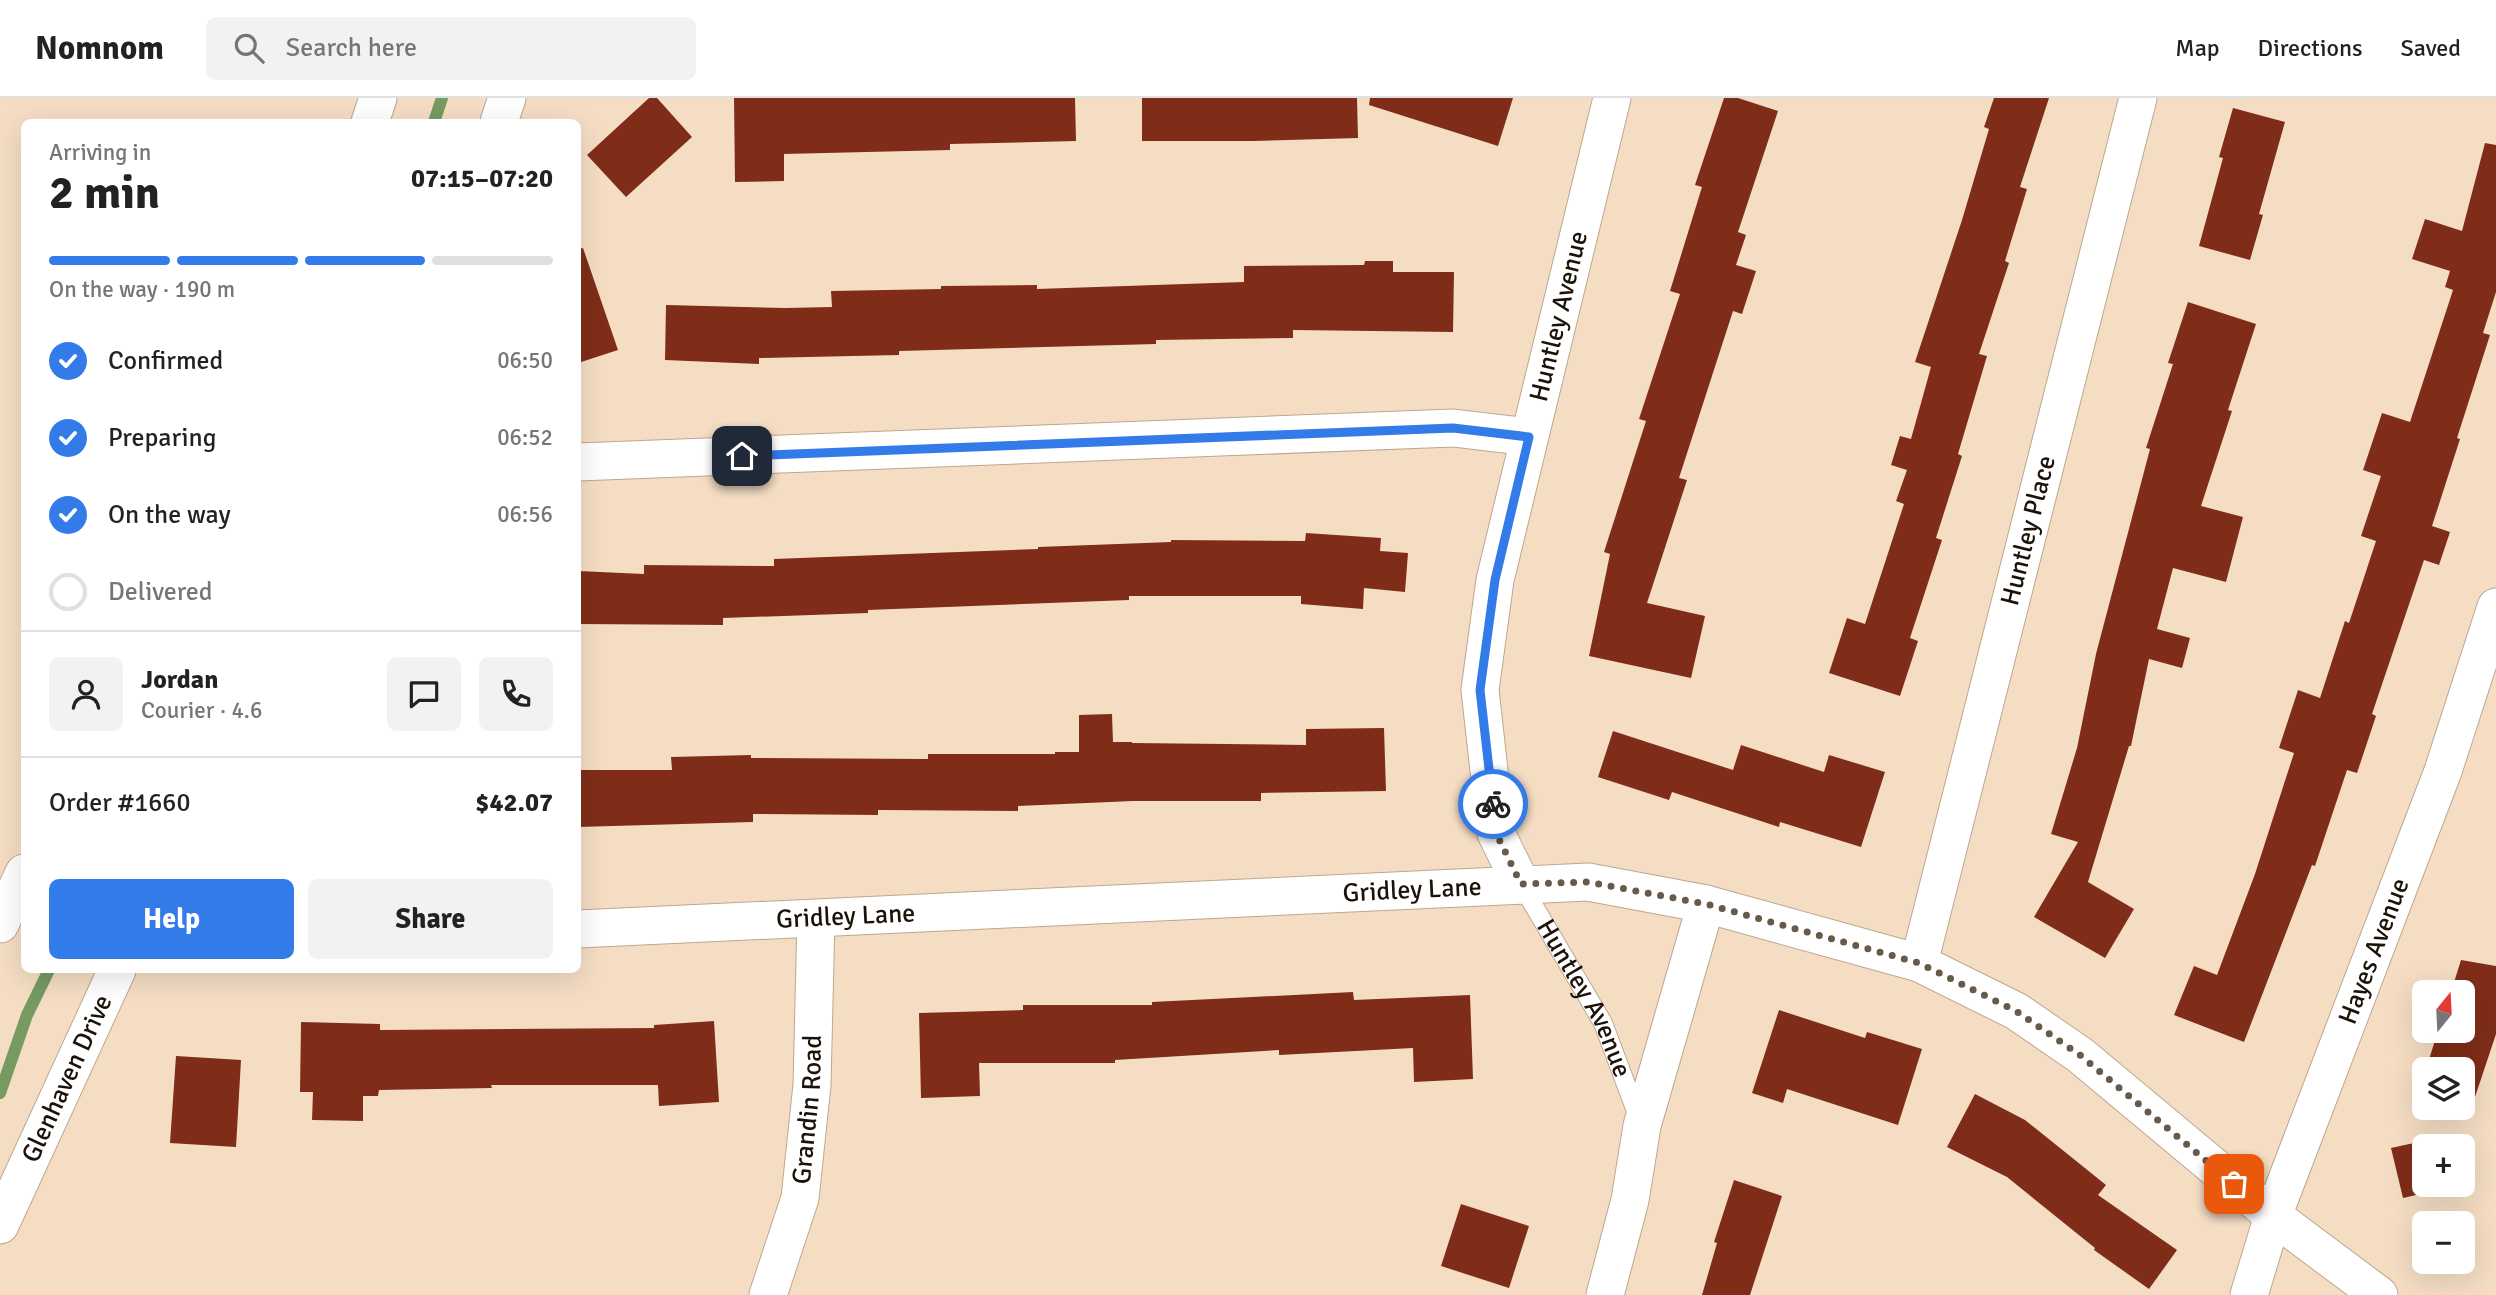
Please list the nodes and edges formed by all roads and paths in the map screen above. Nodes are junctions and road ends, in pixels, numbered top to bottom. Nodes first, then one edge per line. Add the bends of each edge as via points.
1 (378, 98) edge
2 (507, 98) edge
3 (1612, 98) edge
4 (2138, 98) edge
5 (371, 119) edge
6 (500, 119) edge
7 (1529, 437) junction
8 (581, 462) edge
9 (2496, 607) edge
10 (21, 879) edge
11 (1521, 884) junction
12 (1706, 904) junction
13 (816, 919) junction
14 (0, 924) edge
15 (581, 929) edge
16 (1919, 963) junction
17 (116, 973) edge
18 (1642, 1126) junction
19 (2273, 1216) junction
20 (0, 1225) edge
21 (768, 1295) edge
22 (1605, 1295) edge
23 (2249, 1295) edge
24 (2379, 1295) edge

1 - 5 street
2 - 6 street
3 - 7 street, Huntley Avenue
4 - 16 street, Huntley Place
7 - 8 street via 1453,428
7 - 11 street, Huntley Avenue via 1495,580 1480,690 1496,833
9 - 19 street, Hayes Avenue via 2443,771
10 - 14 street
11 - 12 street, Gridley Lane via 1588,882
11 - 13 street, Gridley Lane
11 - 18 lane, Huntley Avenue via 1603,1023
12 - 16 street, Gridley Lane
12 - 18 street, Huntley Avenue
13 - 15 street, Gridley Lane
13 - 21 street, Grandin Road via 811,1085 800,1198
16 - 19 street, Gridley Lane via 2016,1011 2080,1055
17 - 20 street, Glenhaven Drive
18 - 22 street, Huntley Avenue via 1630,1200
19 - 23 street, Hayes Avenue
19 - 24 street, Gridley Lane

